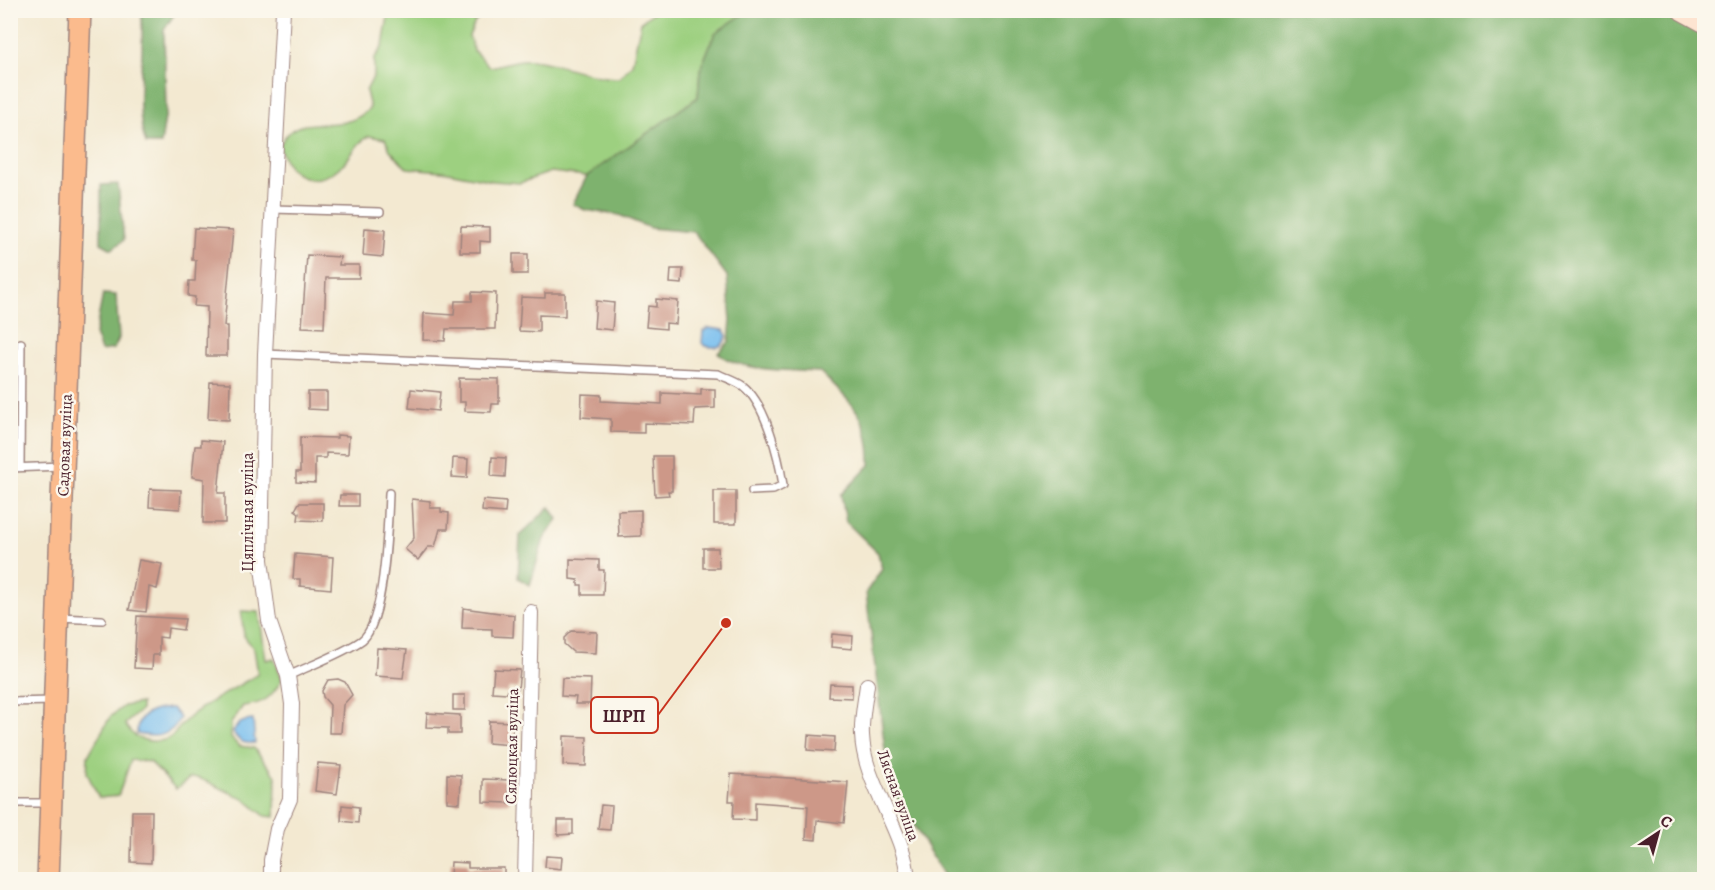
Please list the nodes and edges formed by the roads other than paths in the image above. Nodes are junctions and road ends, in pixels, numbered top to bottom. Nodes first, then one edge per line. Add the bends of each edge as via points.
1 (80, 10) edge
2 (283, 10) edge
3 (1682, 10) edge
4 (1704, 22) edge
5 (272, 209) junction
6 (380, 212) dead end
7 (21, 343) dead end
8 (266, 354) junction
9 (64, 466) junction
10 (20, 467) junction
11 (10, 468) edge
12 (752, 491) dead end
13 (389, 493) dead end
14 (531, 612) dead end
15 (59, 618) junction
16 (102, 620) dead end
17 (288, 676) junction
18 (867, 685) dead end
19 (55, 701) junction
20 (10, 702) edge
21 (10, 803) edge
22 (51, 803) junction
23 (48, 879) edge
24 (271, 879) edge
25 (525, 879) edge
26 (908, 879) edge

1 - 9 main road, Садовая вуліца
2 - 5 street, Цяплічная вуліца
3 - 4 street
5 - 6 lane
5 - 8 street, Цяплічная вуліца
7 - 10 lane
8 - 12 lane via 718,374 743,387 758,404 779,459 783,485 773,490
8 - 17 street, Цяплічная вуліца via 261,560 269,621
9 - 10 lane
9 - 15 main road, Садовая вуліца
10 - 11 lane
13 - 17 lane via 387,564 364,639
14 - 25 street, Сялюцкая вуліца
15 - 16 lane
15 - 19 main road, Садовая вуліца
17 - 24 street, Цяплічная вуліца via 292,704 290,799 277,829
18 - 26 street, Лясная вуліца via 862,736
19 - 20 lane
19 - 22 main road, Садовая вуліца
21 - 22 lane
22 - 23 main road, Садовая вуліца

